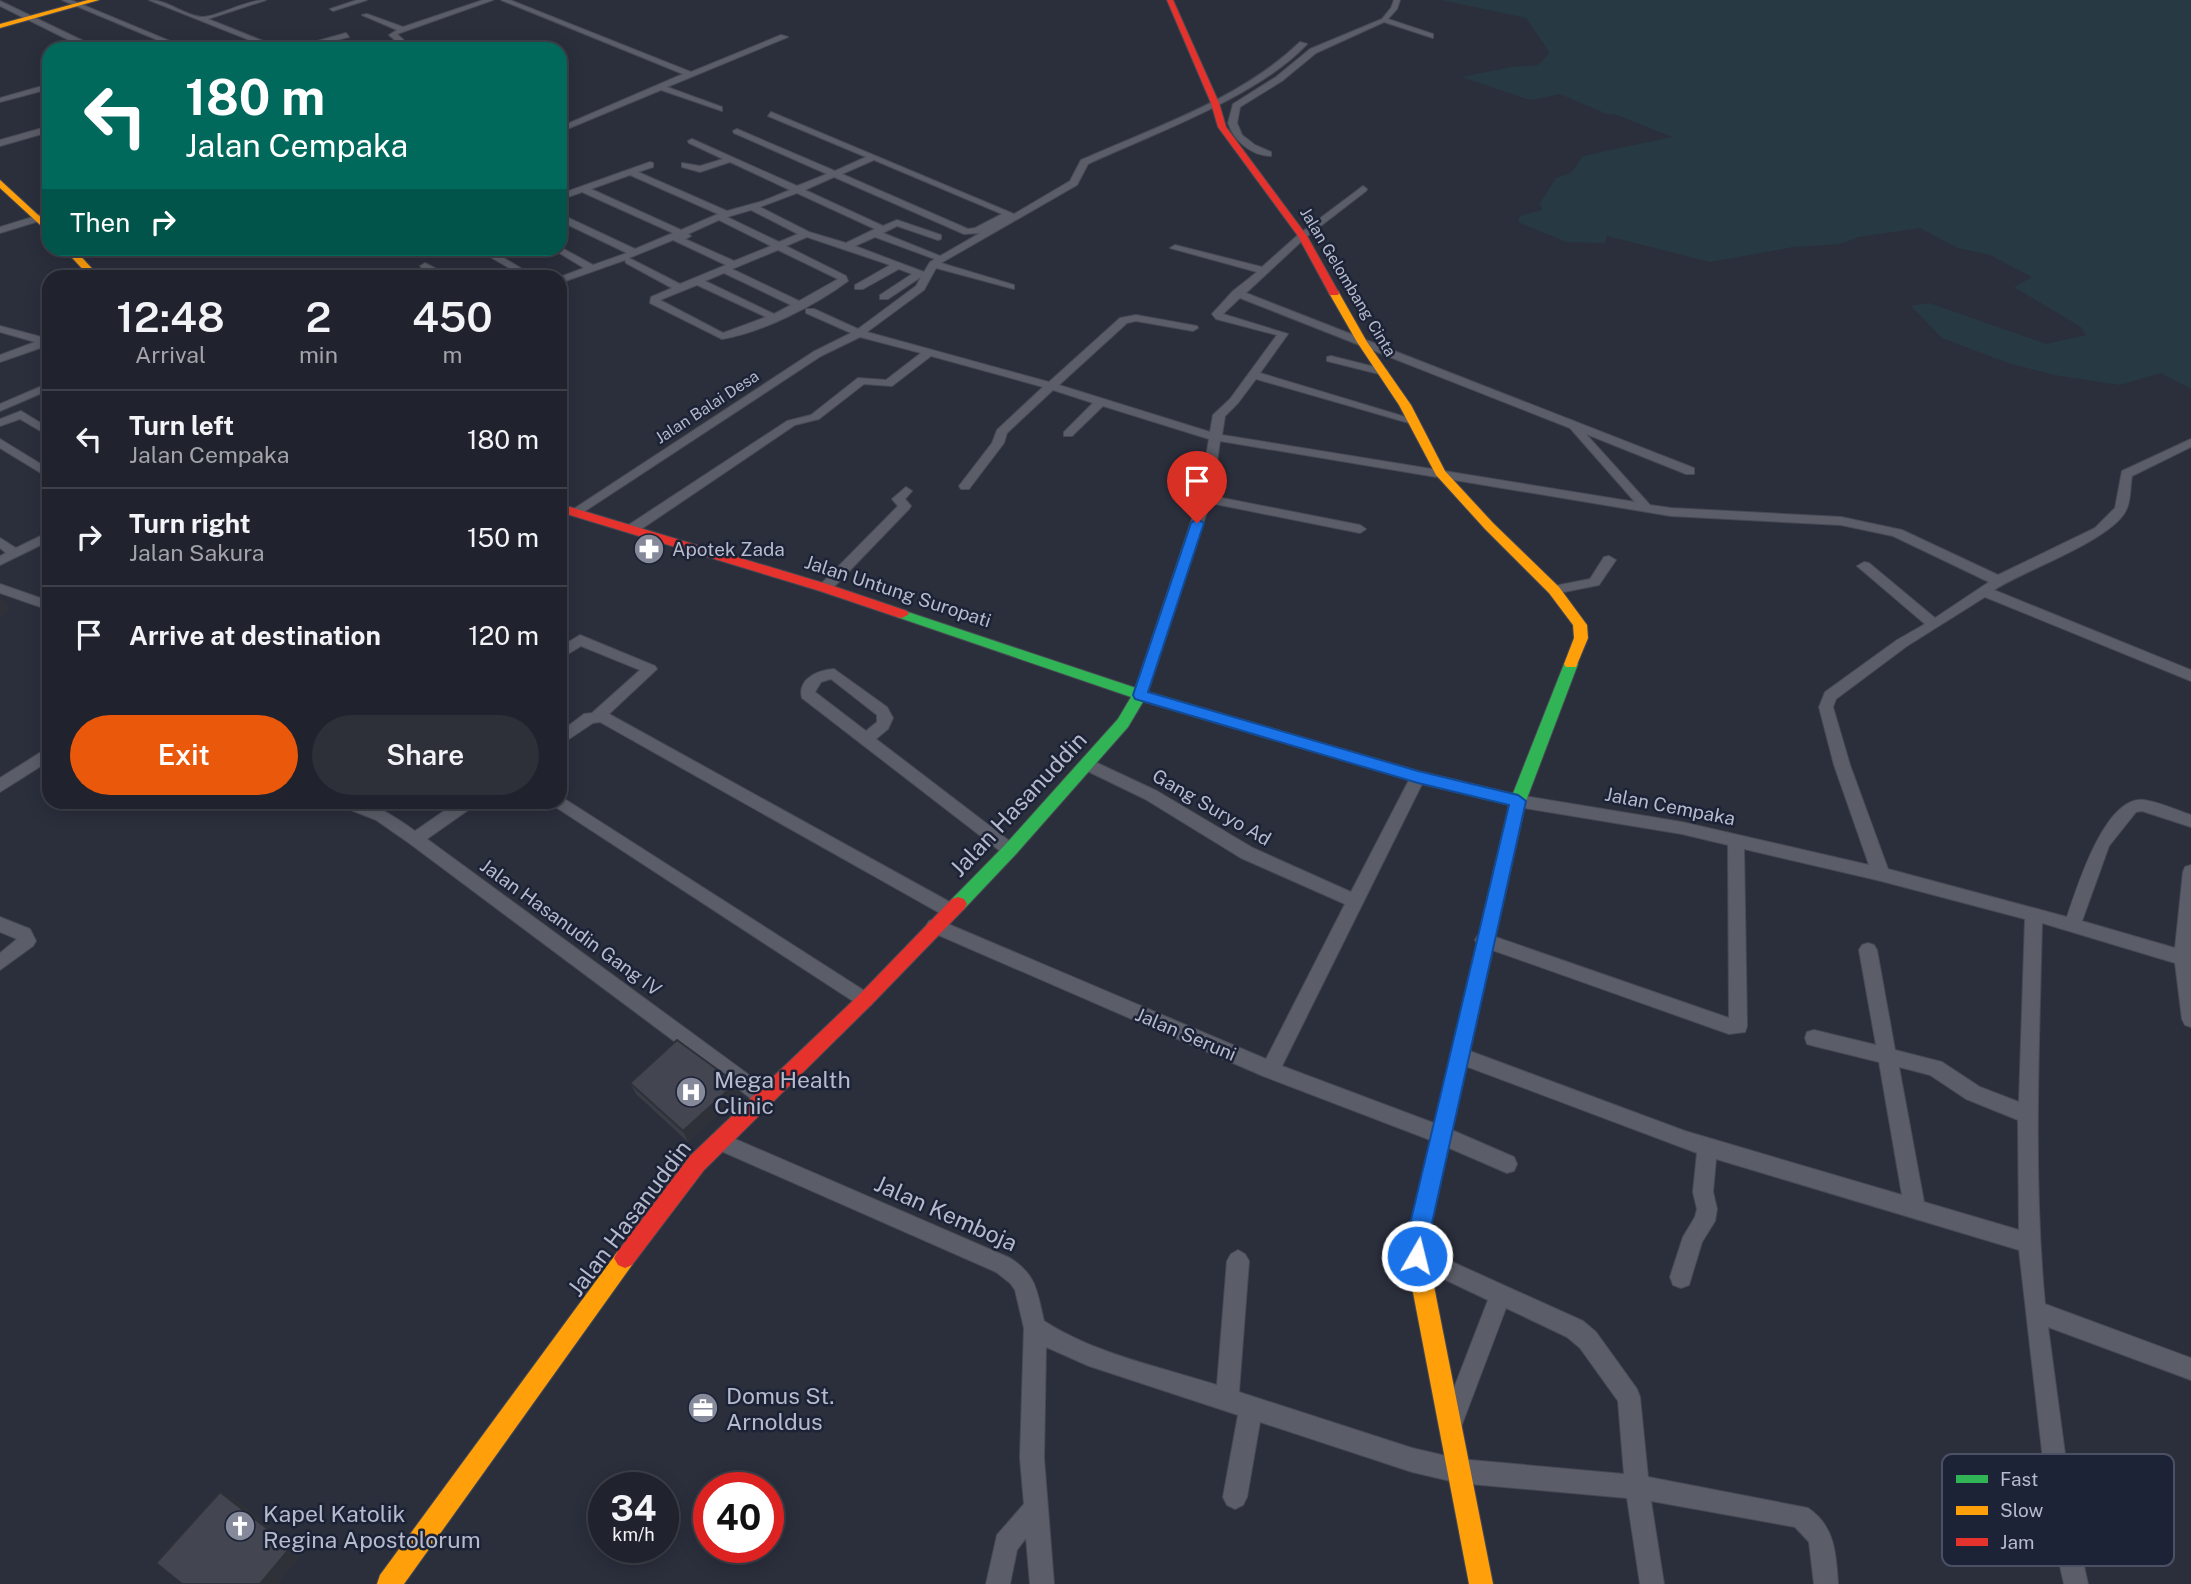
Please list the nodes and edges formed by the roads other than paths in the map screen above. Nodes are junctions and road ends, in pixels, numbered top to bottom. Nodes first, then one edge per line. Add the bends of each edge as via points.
1 (96, 0) edge
2 (152, 0) edge
3 (227, 0) edge
4 (263, 0) edge
5 (364, 0) edge
6 (490, 0) edge
7 (504, 0) edge
8 (1170, 0) edge
9 (1397, 0) edge
10 (0, 3) edge
11 (71, 3) edge
12 (243, 6) junction
13 (333, 9) dead end
14 (365, 15) dead end
15 (30, 18) junction
16 (201, 19) junction
17 (1384, 20) junction
18 (0, 26) edge
19 (401, 29) junction
20 (346, 35) dead end
21 (1430, 36) dead end
22 (784, 37) dead end
23 (79, 42) edge
24 (168, 42) edge
25 (261, 42) edge
26 (320, 42) edge
27 (402, 42) edge
28 (1303, 44) dead end
29 (689, 75) junction
30 (661, 87) junction
31 (42, 89) edge
32 (0, 100) edge
33 (1215, 103) junction
34 (719, 109) dead end
35 (771, 114) dead end
36 (567, 127) edge
37 (42, 131) edge
38 (737, 131) dead end
39 (692, 141) dead end
40 (0, 143) edge
41 (1268, 154) dead end
42 (874, 158) junction
43 (728, 160) junction
44 (650, 165) dead end
45 (685, 165) dead end
46 (629, 172) junction
47 (834, 174) junction
48 (1, 185) edge
49 (583, 189) junction
50 (1363, 189) dead end
51 (793, 190) junction
52 (567, 195) edge
53 (758, 206) junction
54 (724, 217) junction
55 (42, 219) edge
56 (42, 222) edge
57 (567, 222) edge
58 (0, 230) edge
59 (878, 231) junction
60 (806, 234) junction
61 (1302, 236) junction
62 (681, 237) junction
63 (939, 237) dead end
64 (779, 246) junction
65 (847, 246) junction
66 (1175, 248) dead end
67 (567, 255) edge
68 (75, 256) edge
69 (493, 256) edge
70 (632, 257) junction
71 (934, 260) junction
72 (898, 265) junction
73 (425, 266) dead end
74 (730, 268) junction
75 (88, 270) edge
76 (432, 270) edge
77 (518, 270) edge
78 (592, 270) junction
79 (1262, 270) junction
80 (567, 278) edge
81 (567, 282) edge
82 (699, 282) junction
83 (859, 287) dead end
84 (1010, 287) dead end
85 (680, 288) junction
86 (1237, 293) junction
87 (884, 297) dead end
88 (799, 304) junction
89 (810, 311) dead end
90 (773, 317) junction
91 (0, 328) edge
92 (1193, 328) dead end
93 (859, 333) junction
94 (42, 340) edge
95 (1362, 342) junction
96 (42, 344) edge
97 (930, 352) junction
98 (0, 359) edge
99 (1331, 359) dead end
100 (1383, 372) junction
101 (1254, 375) junction
102 (1051, 386) junction
103 (42, 389) edge
104 (1101, 401) junction
105 (0, 408) edge
106 (1413, 421) junction
107 (0, 423) edge
108 (1571, 424) junction
109 (42, 428) edge
110 (1068, 434) dead end
111 (1215, 436) junction
112 (0, 443) edge
113 (2191, 443) edge
114 (42, 470) edge
115 (1440, 471) junction
116 (1690, 471) dead end
117 (965, 486) dead end
118 (906, 491) dead end
119 (1205, 498) junction
120 (1645, 506) junction
121 (568, 510) edge
122 (1360, 528) dead end
123 (632, 529) junction
124 (42, 540) edge
125 (0, 542) edge
126 (15, 554) junction
127 (0, 561) edge
128 (1609, 561) dead end
129 (1864, 566) dead end
130 (1999, 581) junction
131 (0, 588) edge
132 (825, 588) junction
133 (1553, 590) junction
134 (1983, 591) junction
135 (42, 603) edge
136 (1934, 625) junction
137 (567, 649) edge
138 (2191, 676) edge
139 (1140, 695) junction
140 (597, 716) junction
141 (567, 734) edge
142 (867, 739) junction
143 (42, 758) edge
144 (1086, 764) junction
145 (1418, 777) junction
146 (0, 786) edge
147 (1518, 801) junction
148 (567, 807) edge
149 (366, 809) edge
150 (458, 809) edge
151 (2191, 821) edge
152 (415, 839) junction
153 (1736, 840) junction
154 (1010, 850) junction
155 (2191, 872) edge
156 (1881, 874) junction
157 (1357, 902) junction
158 (951, 911) junction
159 (2034, 914) junction
160 (0, 924) edge
161 (2072, 925) junction
162 (935, 926) junction
163 (1484, 940) junction
164 (1868, 950) dead end
165 (2187, 959) edge
166 (0, 963) edge
167 (865, 1000) junction
168 (2191, 1019) edge
169 (1814, 1038) dead end
170 (1459, 1055) junction
171 (1886, 1055) junction
172 (1270, 1070) junction
173 (764, 1097) junction
174 (2028, 1115) junction
175 (1440, 1133) junction
176 (719, 1141) junction
177 (1707, 1147) junction
178 (1507, 1164) dead end
179 (1915, 1210) junction
180 (2029, 1243) junction
181 (1417, 1256) junction
182 (1238, 1261) dead end
183 (1681, 1277) dead end
184 (1501, 1294) junction
185 (2035, 1311) junction
186 (1035, 1328) junction
187 (2191, 1369) edge
188 (1227, 1399) junction
189 (1251, 1407) junction
190 (1450, 1426) junction
191 (2053, 1454) edge
192 (1459, 1471) junction
193 (1637, 1488) junction
194 (1235, 1497) dead end
195 (1035, 1508) junction
196 (2072, 1566) edge
197 (389, 1584) edge
198 (998, 1584) edge
199 (1042, 1584) edge
200 (1481, 1584) edge
201 (1652, 1584) edge
202 (1826, 1584) edge
203 (2076, 1584) edge

1 - 11 street
2 - 16 street
3 - 12 street
4 - 12 street
5 - 13 street
6 - 19 street
7 - 29 street
8 - 33 street, Jalan Gelombang Cinta
9 - 17 street
10 - 15 street
11 - 15 street
11 - 24 street
12 - 16 street
14 - 19 street
15 - 18 street
15 - 23 street
16 - 25 street
17 - 21 street
17 - 41 street via 1313,51 1236,106 1233,124 1243,143
19 - 27 street via 393,35
20 - 26 street
22 - 29 street
28 - 33 street via 1281,65
29 - 30 street
30 - 34 street
30 - 36 street
31 - 32 street
33 - 61 street, Jalan Gelombang Cinta via 1227,134
33 - 71 street via 1084,162 1074,183
35 - 42 street
37 - 40 street
38 - 47 street
39 - 43 street
42 - 47 street
42 - 47 street via 1009,214 967,232
43 - 45 street via 700,169
43 - 51 street
44 - 46 street
46 - 49 street
46 - 54 street
47 - 51 street
48 - 55 street
49 - 52 street
49 - 62 street
50 - 61 street
51 - 53 street
51 - 59 street
53 - 54 street
53 - 60 street
54 - 62 street
54 - 64 street
56 - 58 street
57 - 70 street
59 - 63 street via 899,223
59 - 65 street
59 - 71 street
60 - 64 street
60 - 65 street
61 - 79 street
61 - 95 street, Jalan Gelombang Cinta
62 - 70 street
62 - 74 street
64 - 74 street
64 - 88 street via 844,279
65 - 72 street
66 - 79 street
67 - 78 street
68 - 75 street
69 - 77 street
70 - 78 street
70 - 85 street
71 - 84 street
71 - 93 street, Jalan Balai Desa via 919,288
72 - 83 street
72 - 87 street via 920,275
73 - 76 street
74 - 82 street
74 - 88 street
78 - 80 street
78 - 81 street
79 - 86 street
82 - 85 street
82 - 90 street
85 - 90 street via 655,299 654,304 722,337
86 - 95 street
86 - 101 street via 1218,316 1283,334
88 - 90 street
89 - 93 street
91 - 94 street
92 - 102 street via 1126,318
93 - 97 street
93 - 121 street, Jalan Balai Desa via 817,354
95 - 100 street, Jalan Gelombang Cinta
95 - 108 street
96 - 98 street
97 - 102 street
97 - 123 street via 888,384 862,380 815,417 790,423
99 - 100 street
100 - 106 street, Jalan Gelombang Cinta
101 - 106 street
101 - 111 street via 1219,415
102 - 104 street
102 - 117 street via 1001,432 998,443
103 - 105 street
104 - 110 street
104 - 111 street
106 - 115 street, Jalan Gelombang Cinta
107 - 109 street via 20,414
108 - 116 street
108 - 120 street
111 - 115 street
111 - 119 street
112 - 114 street
113 - 130 street via 2126,474 2121,509 2100,531
115 - 120 street
115 - 133 street, Jalan Gelombang Cinta
118 - 132 street via 898,499 905,506
119 - 122 street
119 - 139 street
120 - 130 street via 1690,514 1880,527
121 - 123 street, Jalan Untung Suropati
123 - 132 street, Jalan Untung Suropati
124 - 126 street
125 - 126 street
126 - 127 street
128 - 133 street via 1594,582
129 - 136 street
130 - 134 street
131 - 135 street
132 - 139 street, Jalan Untung Suropati
133 - 147 street, Jalan Gelombang Cinta via 1580,625 1581,638
134 - 136 street
134 - 138 street
136 - 156 street via 1837,690 1826,707
137 - 140 street via 580,640 650,669
139 - 144 street, Jalan Hasanuddin via 1123,723
139 - 145 street, Jalan Cempaka
140 - 141 street
140 - 158 street
142 - 142 street via 883,725 886,718 882,712 834,674 819,676 807,694
142 - 154 street
143 - 146 street
144 - 154 street, Jalan Hasanuddin
144 - 157 street, Gang Suryo Ad via 1151,795 1247,853
145 - 147 street, Jalan Cempaka
145 - 157 street
147 - 153 street, Jalan Cempaka
147 - 163 street, Jalan Gelombang Cinta
148 - 167 street
149 - 152 street, Jalan Hasanudin Gang IV
150 - 152 street
151 - 161 street via 2142,805 2131,808 2102,843
152 - 173 street, Jalan Hasanudin Gang IV
153 - 156 street, Jalan Cempaka
153 - 163 street via 1738,1026
154 - 158 street, Jalan Hasanuddin
155 - 165 street
156 - 159 street, Jalan Cempaka
157 - 172 street
158 - 162 street, Jalan Hasanuddin
159 - 161 street, Jalan Cempaka
159 - 174 street
160 - 166 street via 24,934 27,941
161 - 165 street, Jalan Cempaka
162 - 167 street, Jalan Hasanuddin
162 - 172 street, Jalan Seruni
163 - 170 street, Jalan Gelombang Cinta
164 - 171 street
165 - 168 street
167 - 173 street, Jalan Hasanuddin
169 - 171 street
170 - 175 street, Jalan Gelombang Cinta
170 - 177 street
171 - 174 street via 1935,1068 1973,1093
171 - 179 street
172 - 175 street, Jalan Seruni
173 - 176 street, Jalan Hasanuddin
174 - 180 street
175 - 178 street, Jalan Seruni
175 - 181 street, Jalan Gelombang Cinta
176 - 186 street, Jalan Kemboja via 1003,1265 1025,1286
176 - 197 street, Jalan Hasanuddin via 672,1193
177 - 179 street
177 - 183 street via 1703,1192 1707,1209
179 - 180 street
180 - 185 street
181 - 184 street
181 - 190 street, Jalan Gelombang Cinta
182 - 188 street
184 - 190 street
184 - 193 street via 1582,1335 1618,1379 1629,1397
185 - 187 street
185 - 191 street
186 - 188 street via 1089,1355
186 - 195 street, Jalan Kemboja via 1031,1458
188 - 189 street
189 - 192 street
189 - 194 street
190 - 192 street, Jalan Gelombang Cinta
192 - 193 street
192 - 200 street, Jalan Gelombang Cinta
193 - 201 street
193 - 202 street via 1800,1516 1815,1526 1820,1536
195 - 198 street via 1006,1544
195 - 199 street, Jalan Kemboja
196 - 203 street

